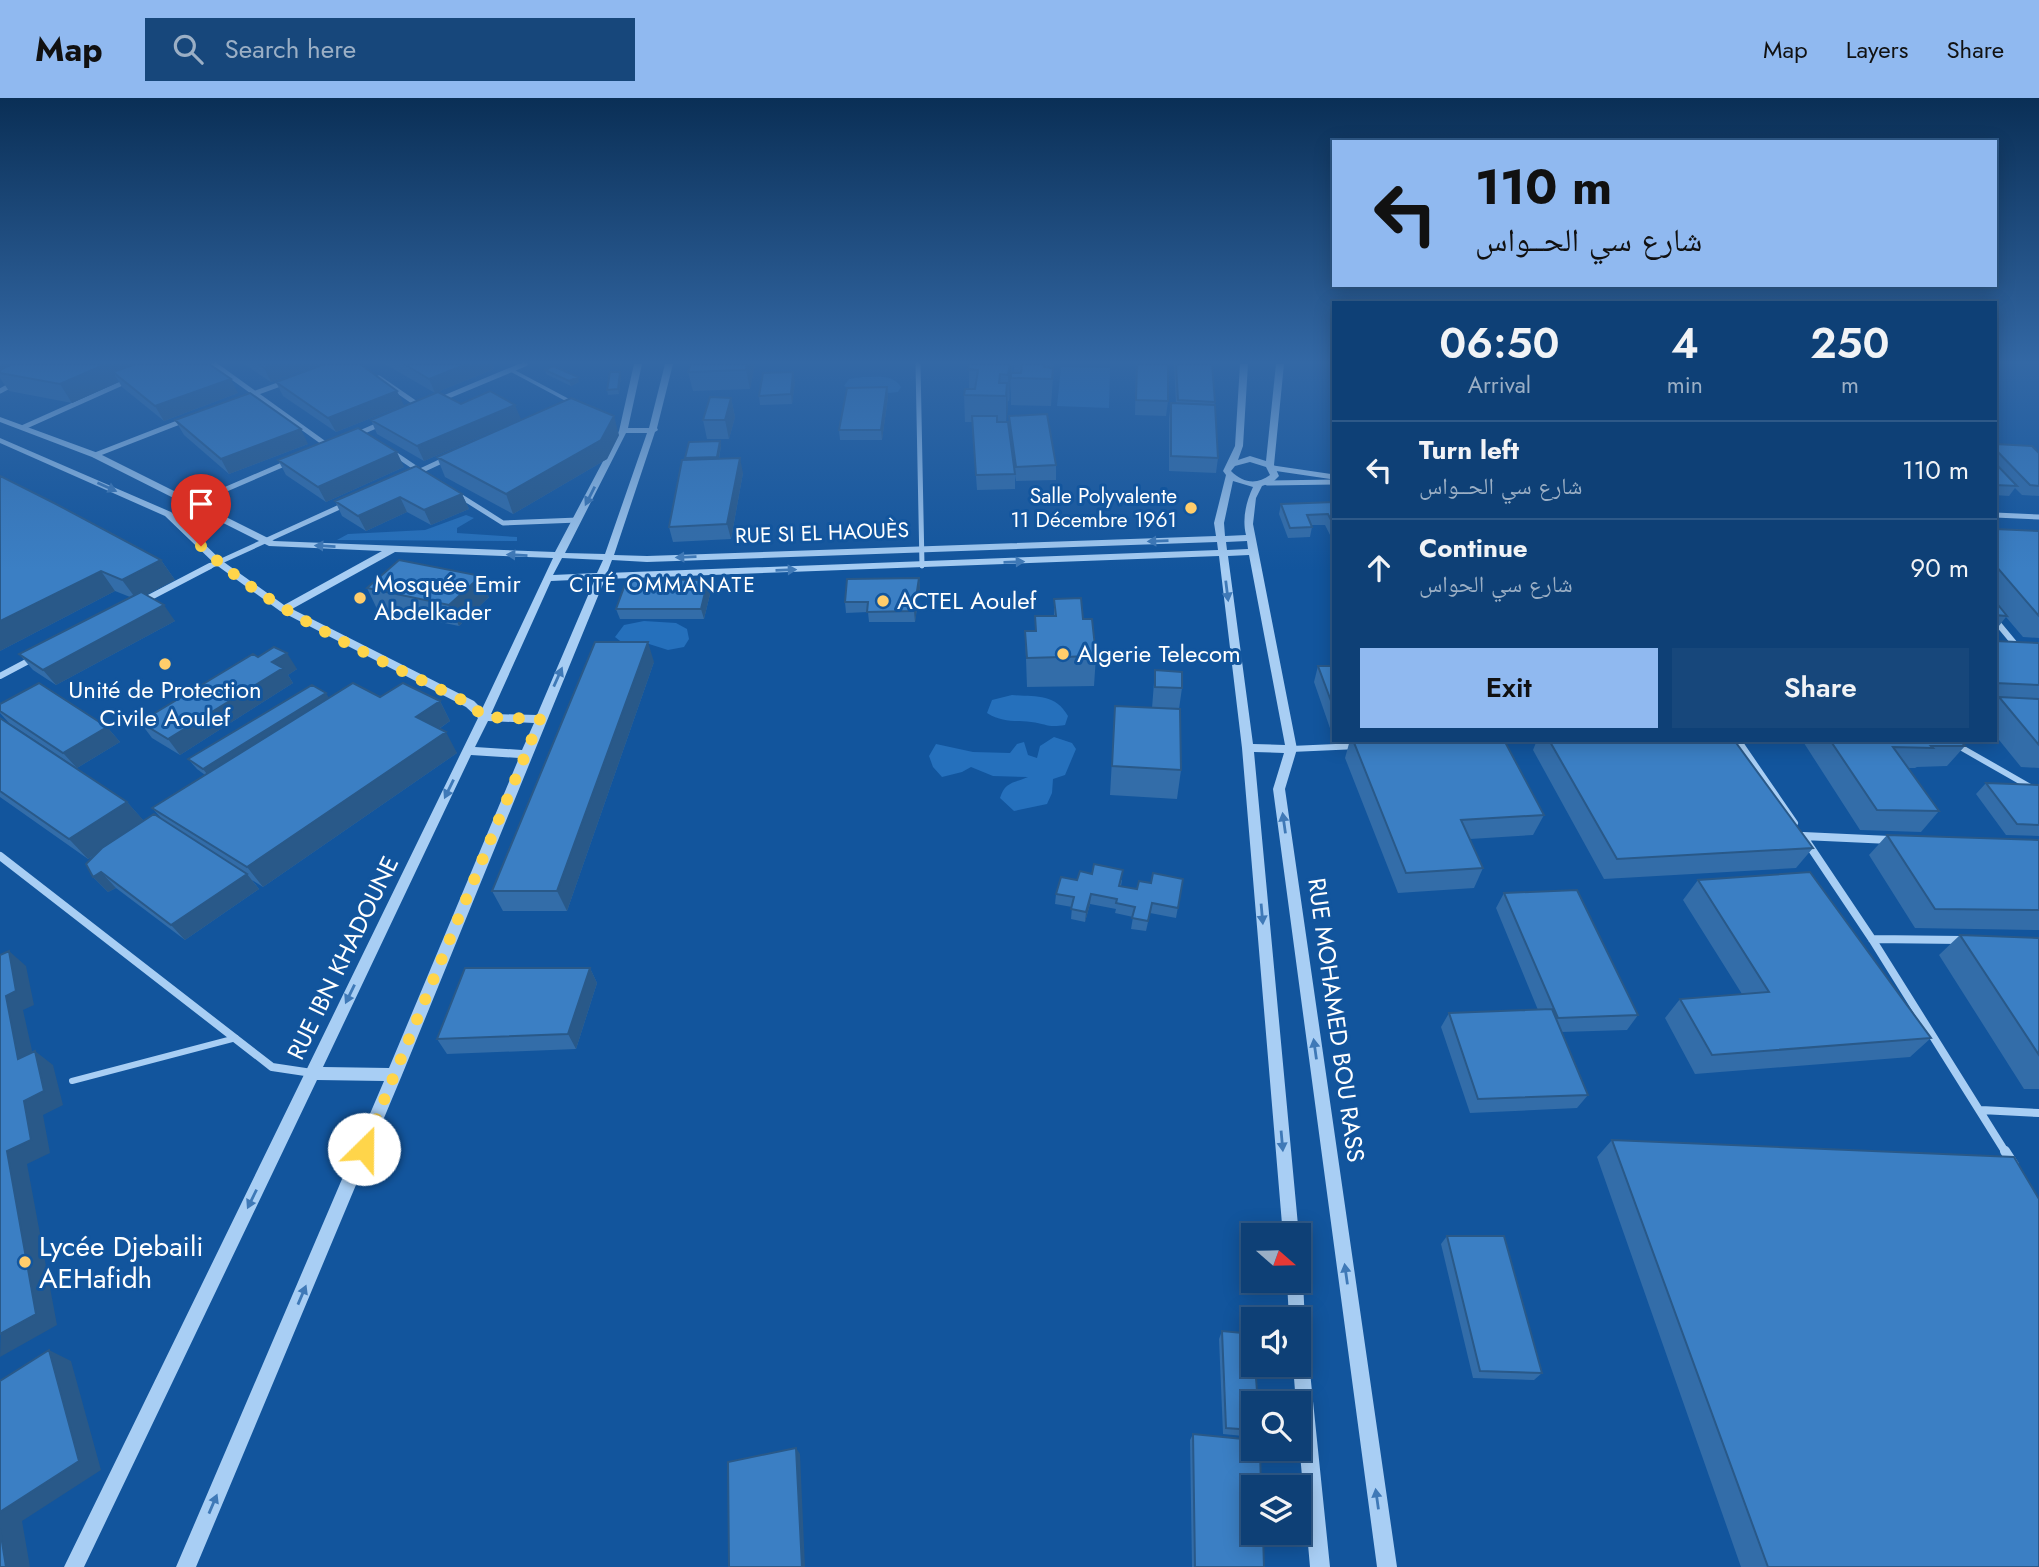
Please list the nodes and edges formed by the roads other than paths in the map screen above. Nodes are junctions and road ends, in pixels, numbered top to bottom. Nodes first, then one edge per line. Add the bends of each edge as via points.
1 (38, 433) edge
2 (154, 433) edge
3 (310, 433) edge
4 (359, 433) edge
5 (365, 433) edge
6 (616, 433) edge
7 (653, 433) edge
8 (919, 433) edge
9 (1240, 433) edge
10 (1275, 433) edge
11 (351, 436) edge
12 (374, 439) edge
13 (0, 440) edge
14 (340, 441) edge
15 (328, 446) junction
16 (386, 447) edge
17 (316, 451) edge
18 (458, 454) edge
19 (94, 455) junction
20 (293, 460) edge
21 (1272, 466) junction
22 (1231, 470) junction
23 (420, 471) junction
24 (408, 476) edge
25 (1332, 477) edge
26 (432, 478) edge
27 (1332, 482) edge
28 (1263, 484) junction
29 (456, 493) edge
30 (194, 503) junction
31 (349, 503) edge
32 (168, 514) junction
33 (1997, 515) edge
34 (2039, 517) edge
35 (578, 520) junction
36 (1220, 539) junction
37 (266, 540) junction
38 (1253, 545) junction
39 (394, 549) junction
40 (921, 549) junction
41 (836, 552) junction
42 (1222, 554) junction
43 (559, 557) junction
44 (610, 559) junction
45 (218, 562) junction
46 (922, 566) junction
47 (836, 569) junction
48 (603, 577) junction
49 (547, 578) junction
50 (133, 606) edge
51 (284, 609) junction
52 (1997, 622) edge
53 (2008, 650) edge
54 (2021, 650) junction
55 (2030, 651) edge
56 (36, 657) edge
57 (0, 676) edge
58 (484, 717) junction
59 (540, 719) junction
60 (1739, 742) edge
61 (1952, 742) edge
62 (1371, 746) edge
63 (1248, 748) junction
64 (1291, 749) junction
65 (467, 751) junction
66 (526, 754) junction
67 (2039, 792) edge
68 (1803, 836) junction
69 (1900, 840) edge
70 (0, 856) edge
71 (1872, 939) junction
72 (1969, 940) edge
73 (236, 1038) junction
74 (313, 1073) junction
75 (395, 1075) junction
76 (72, 1081) dead end
77 (1982, 1110) junction
78 (2039, 1113) edge
79 (2017, 1170) edge
80 (1290, 1223) edge
81 (1303, 1377) edge
82 (74, 1567) edge
83 (186, 1567) edge
84 (1320, 1567) edge
85 (1387, 1567) edge

1 - 19 street, RUE SI EL HAOUÈS
2 - 19 street
3 - 15 street
4 - 11 street
5 - 12 street
6 -> 35 street, RUE IBN KHADOUNE
7 - 44 street
8 - 40 street
9 - 22 street
10 - 21 street
13 -> 32 street
14 - 15 street
15 - 17 street
16 - 23 street
18 - 23 street
19 - 30 street, RUE SI EL HAOUÈS
20 - 30 street
21 - 22 street via 1250,459
21 - 25 street
21 - 28 street, RUE MOHAMED BOU RASS via 1275,476
22 - 28 street via 1241,482
22 - 36 street via 1219,523
23 - 24 street
23 - 26 street
27 - 28 street
28 - 38 street, RUE MOHAMED BOU RASS via 1252,498 1248,524
29 - 35 street via 503,523
30 - 32 street
30 - 37 street, RUE SI EL HAOUÈS
31 - 37 street
32 - 45 street
33 - 34 street
35 - 43 street, RUE IBN KHADOUNE
36 - 38 street, RUE SI EL HAOUÈS
36 -> 40 street, RUE SI EL HAOUÈS
36 - 42 street
39 -> 37 street, RUE SI EL HAOUÈS via 272,544
37 - 45 street
38 - 42 street, RUE SI EL HAOUÈS
38 - 64 street, RUE MOHAMED BOU RASS
43 -> 39 street, RUE SI EL HAOUÈS
39 - 51 street
40 - 41 street, RUE SI EL HAOUÈS
40 - 46 street
41 -> 44 street, RUE SI EL HAOUÈS
41 - 47 street
46 -> 42 street, RUE SI EL HAOUÈS
42 -> 63 street
43 - 44 street, RUE SI EL HAOUÈS
43 - 49 street, RUE IBN KHADOUNE
44 - 48 street
45 - 50 street
45 - 51 street
46 - 47 street, RUE SI EL HAOUÈS
48 -> 47 street, RUE SI EL HAOUÈS
48 - 49 street, RUE SI EL HAOUÈS
59 -> 48 street
49 - 58 street, RUE IBN KHADOUNE
51 - 58 street via 470,704
52 - 54 street
53 - 54 street
54 - 55 street
56 - 57 street
58 - 59 street
58 - 65 street, RUE IBN KHADOUNE
59 - 66 street
60 - 68 street
61 - 67 street
62 - 64 street
63 - 64 street
63 -> 80 street
85 -> 64 street, RUE MOHAMED BOU RASS via 1279,789
65 - 66 street
65 -> 74 street, RUE IBN KHADOUNE
66 - 75 street
68 - 69 street
68 - 71 street
70 - 73 street
71 - 72 street
71 - 77 street
73 - 74 street via 272,1067
73 - 76 lane
74 - 75 street
74 -> 82 street, RUE IBN KHADOUNE
83 -> 75 street
77 - 78 street
77 - 79 street
81 - 84 street

